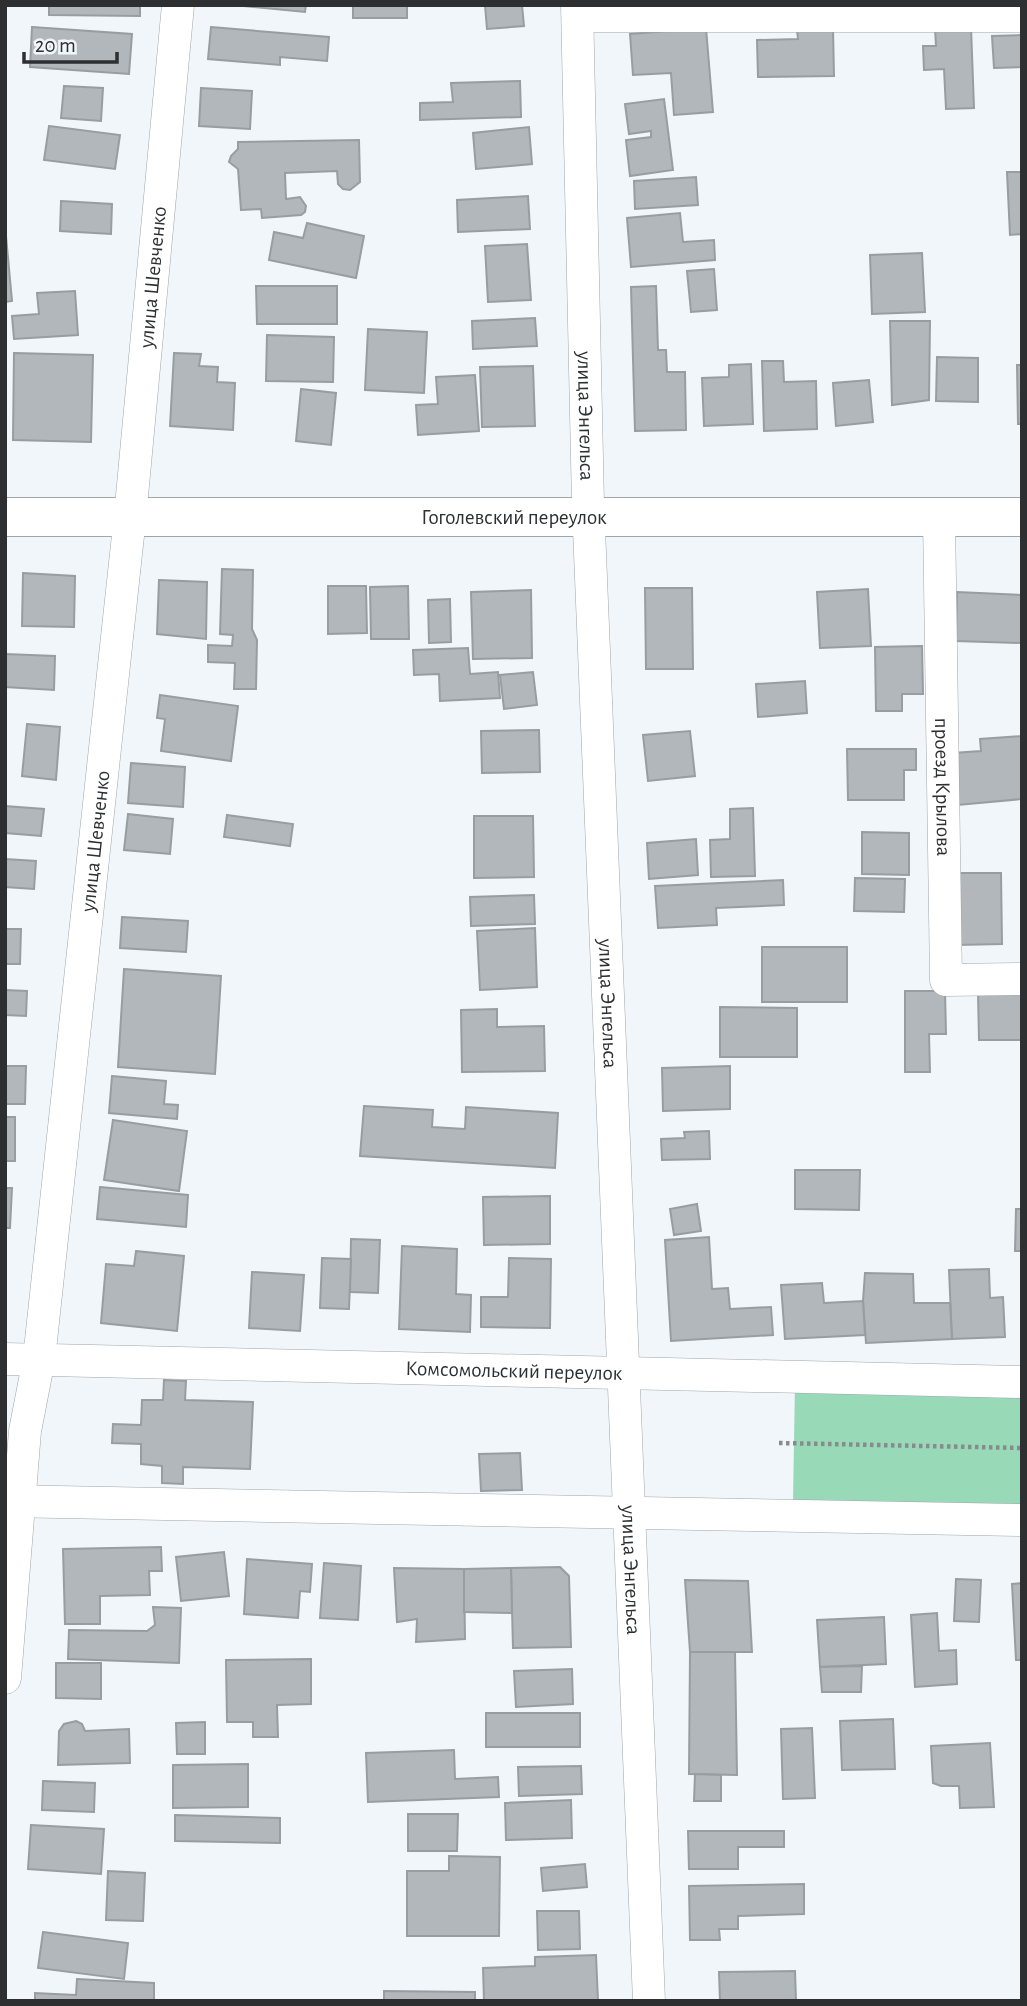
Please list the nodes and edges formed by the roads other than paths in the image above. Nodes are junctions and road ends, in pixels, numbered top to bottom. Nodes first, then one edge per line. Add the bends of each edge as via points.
1 (178, 5) edge
2 (578, 11) edge
3 (1022, 16) edge
4 (5, 517) edge
5 (130, 517) junction
6 (588, 517) junction
7 (939, 517) junction
8 (1022, 517) edge
9 (1022, 979) edge
10 (5, 1359) edge
11 (39, 1359) junction
12 (623, 1372) junction
13 (1022, 1382) edge
14 (12, 1501) edge
15 (629, 1512) junction
16 (1022, 1520) edge
17 (5, 1678) edge
18 (649, 2001) edge

1 - 5 street, улица Шевченко
2 - 3 street
2 - 6 street, улица Энгельса
4 - 5 main road, Гоголевский переулок
5 - 6 main road, Гоголевский переулок
5 - 11 street, улица Шевченко
6 - 7 main road, Гоголевский переулок
6 - 12 street, улица Энгельса
7 - 8 main road, Гоголевский переулок
7 - 9 street, проезд Крылова via 946,980
10 - 11 street, Комсомольский переулок
11 - 12 street, Комсомольский переулок
11 - 14 street, улица Шевченко
12 - 13 street, Комсомольский переулок
12 - 15 street, улица Энгельса
14 - 15 street
14 - 17 street, улица Шевченко
15 - 16 street
15 - 18 street, улица Энгельса

